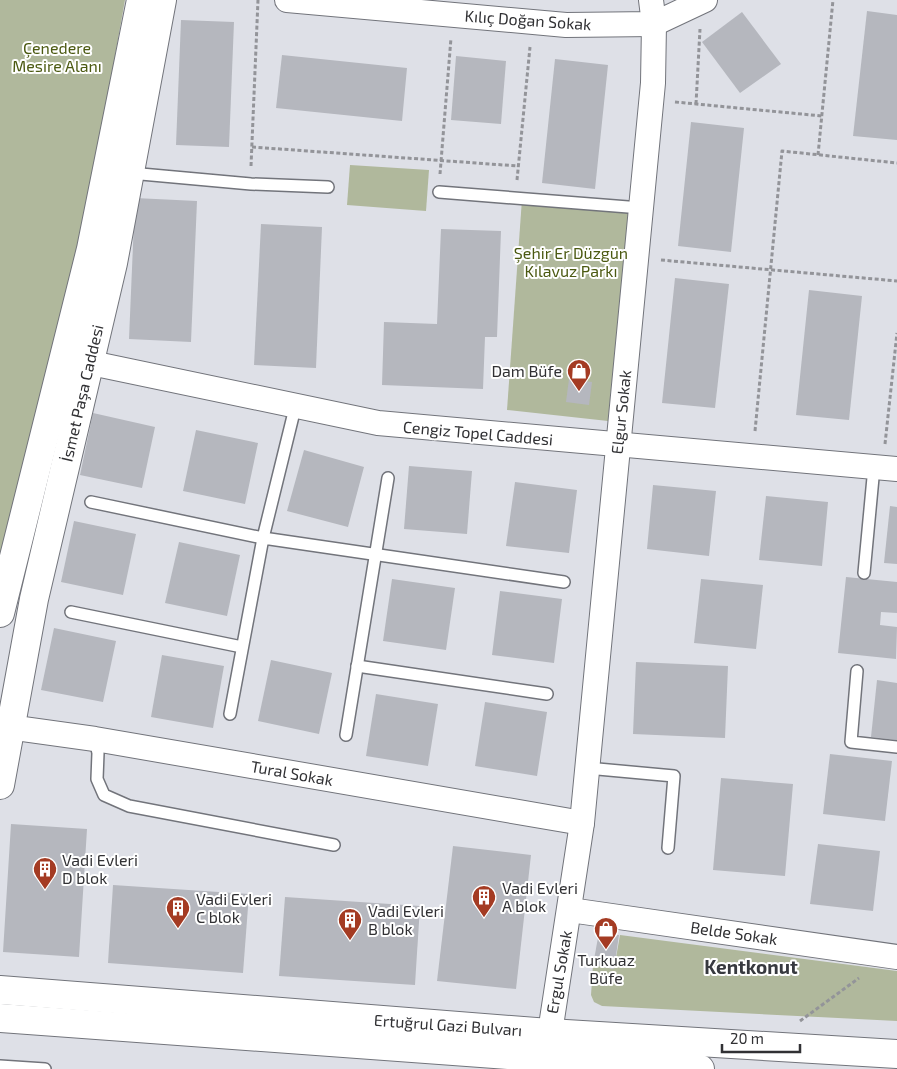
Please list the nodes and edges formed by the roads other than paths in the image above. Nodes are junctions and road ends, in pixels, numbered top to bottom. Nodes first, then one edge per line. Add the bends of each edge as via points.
1 (141, 0) edge
2 (162, 0) edge
3 (286, 0) edge
4 (651, 0) edge
5 (703, 1) edge
6 (654, 24) junction
7 (118, 172) junction
8 (328, 187) dead end
9 (439, 192) road end
10 (641, 208) junction
11 (77, 360) junction
12 (295, 408) junction
13 (618, 446) junction
14 (885, 468) edge
15 (388, 478) dead end
16 (91, 502) dead end
17 (263, 538) junction
18 (375, 554) junction
19 (864, 573) dead end
20 (564, 582) dead end
21 (71, 612) dead end
22 (0, 613) edge
23 (242, 647) junction
24 (357, 666) junction
25 (858, 671) dead end
26 (547, 694) dead end
27 (230, 714) dead end
28 (5, 729) edge
29 (346, 735) dead end
30 (95, 738) junction
31 (897, 747) edge
32 (587, 768) junction
33 (0, 785) edge
34 (582, 823) junction
35 (334, 845) dead end
36 (668, 848) dead end
37 (570, 910) junction
38 (894, 956) edge
39 (0, 976) edge
40 (0, 990) edge
41 (45, 1007) junction
42 (0, 1018) edge
43 (0, 1035) edge
44 (897, 1054) edge
45 (543, 1057) edge
46 (0, 1066) edge
47 (45, 1069) edge
48 (700, 1069) edge

1 - 7 main road, İsmet Paşa Caddesi
2 - 7 main road, İsmet Paşa Caddesi
3 - 6 street, Kılıç Doğan Sokak via 566,25
4 - 6 street, Elgur Sokak
5 - 6 street, Kılıç Doğan Sokak
6 - 10 street, Elgur Sokak via 652,100
7 - 8 lane via 250,184
7 - 11 main road, İsmet Paşa Caddesi via 113,263
9 - 10 lane
10 - 13 street, Elgur Sokak
11 - 12 street, Cengiz Topel Caddesi
11 - 22 main road, İsmet Paşa Caddesi
11 - 28 main road, İsmet Paşa Caddesi via 34,599
12 - 13 street, Cengiz Topel Caddesi via 395,425
12 - 17 lane
13 - 14 street, Cengiz Topel Caddesi
13 - 32 street, Elgur Sokak
14 - 19 lane
15 - 18 lane
16 - 17 lane
17 - 18 lane
17 - 23 lane
18 - 20 lane
18 - 24 lane
21 - 23 lane
23 - 27 lane
24 - 26 lane
24 - 29 lane
25 - 31 lane via 851,742
28 - 30 street, Tural Sokak
28 - 33 main road, İsmet Paşa Caddesi
30 - 34 street, Tural Sokak
30 - 35 lane via 97,780 104,796 129,806
32 - 34 street, Elgur Sokak
32 - 36 lane via 674,776
34 - 37 street, Ergul Sokak
37 - 38 street, Belde Sokak
37 - 45 street, Ergul Sokak
39 - 41 main road
40 - 41 main road, Ertuğrul Gazi Bulvarı
41 - 42 main road, Ertuğrul Gazi Bulvarı
41 - 43 main road
41 - 45 main road, Ertuğrul Gazi Bulvarı
44 - 45 main road, Ertuğrul Gazi Bulvarı via 764,1046
45 - 48 main road, Ertuğrul Gazi Bulvarı
46 - 47 lane

